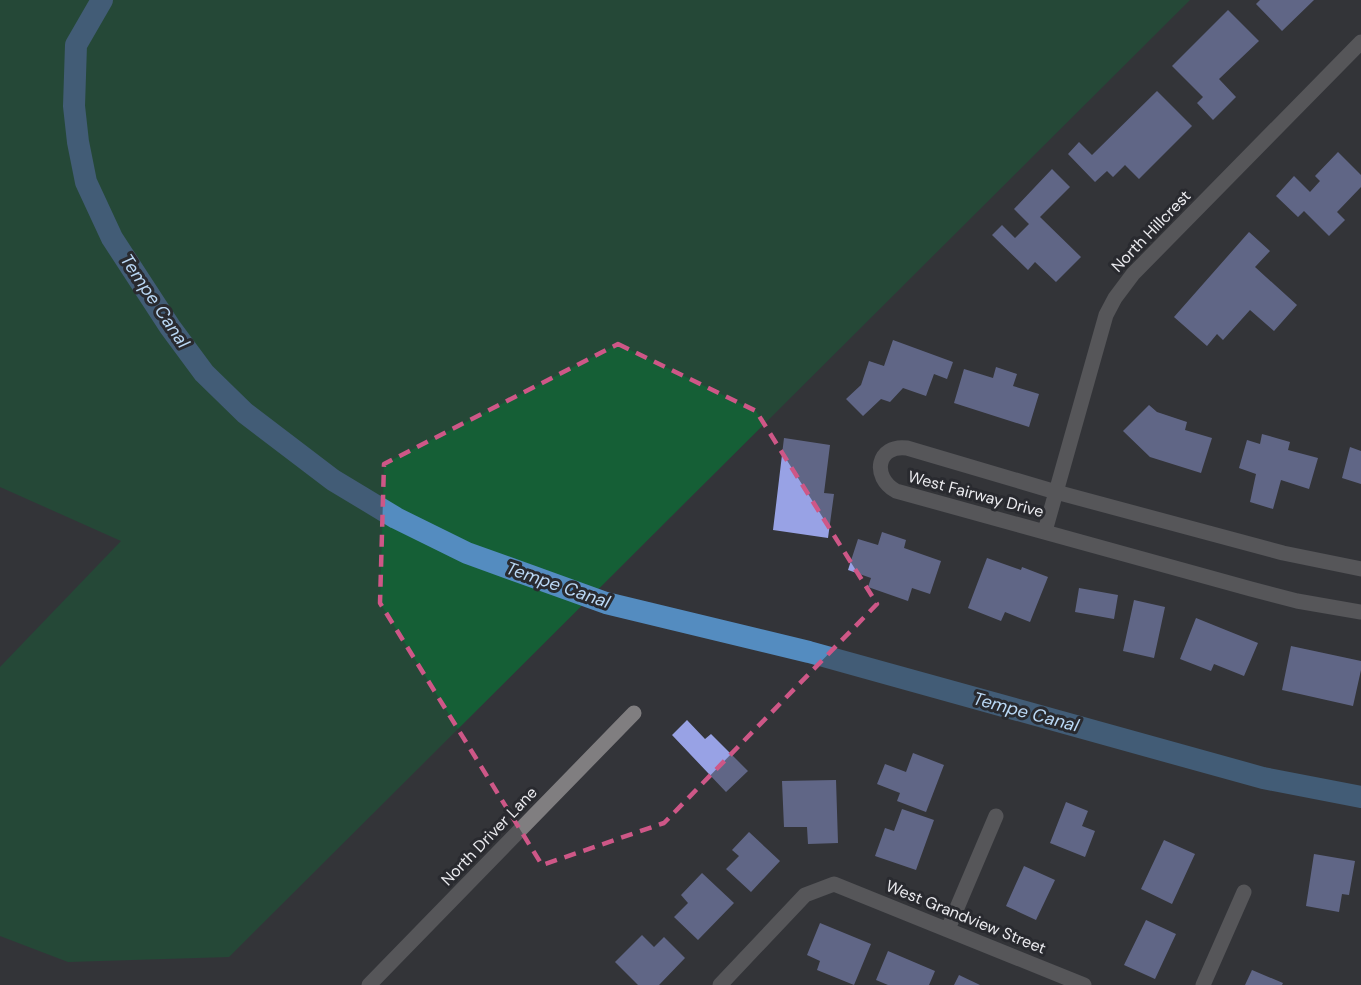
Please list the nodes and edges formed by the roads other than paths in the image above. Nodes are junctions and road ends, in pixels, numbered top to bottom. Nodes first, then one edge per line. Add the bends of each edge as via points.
1 (1361, 42) edge
2 (1056, 492) junction
3 (1045, 531) junction
4 (1361, 569) edge
5 (1361, 612) edge
6 (634, 713) dead end
7 (996, 816) dead end
8 (1244, 892) dead end
9 (948, 929) junction
10 (369, 985) edge
11 (720, 985) edge
12 (1084, 985) edge
13 (1203, 985) edge

1 - 2 street, North Hillcrest via 1133,274 1115,298 1106,315
2 - 3 street, North Hillcrest
2 - 3 street, West Fairway Drive via 897,446 881,462 882,478 896,491
2 - 4 street, West Fairway Drive via 1283,553
3 - 5 street, West Fairway Drive via 1286,598
6 - 10 street, North Driver Lane
7 - 9 street
8 - 13 street
9 - 11 street, West Grandview Street via 834,884 805,895
9 - 12 street, West Grandview Street

